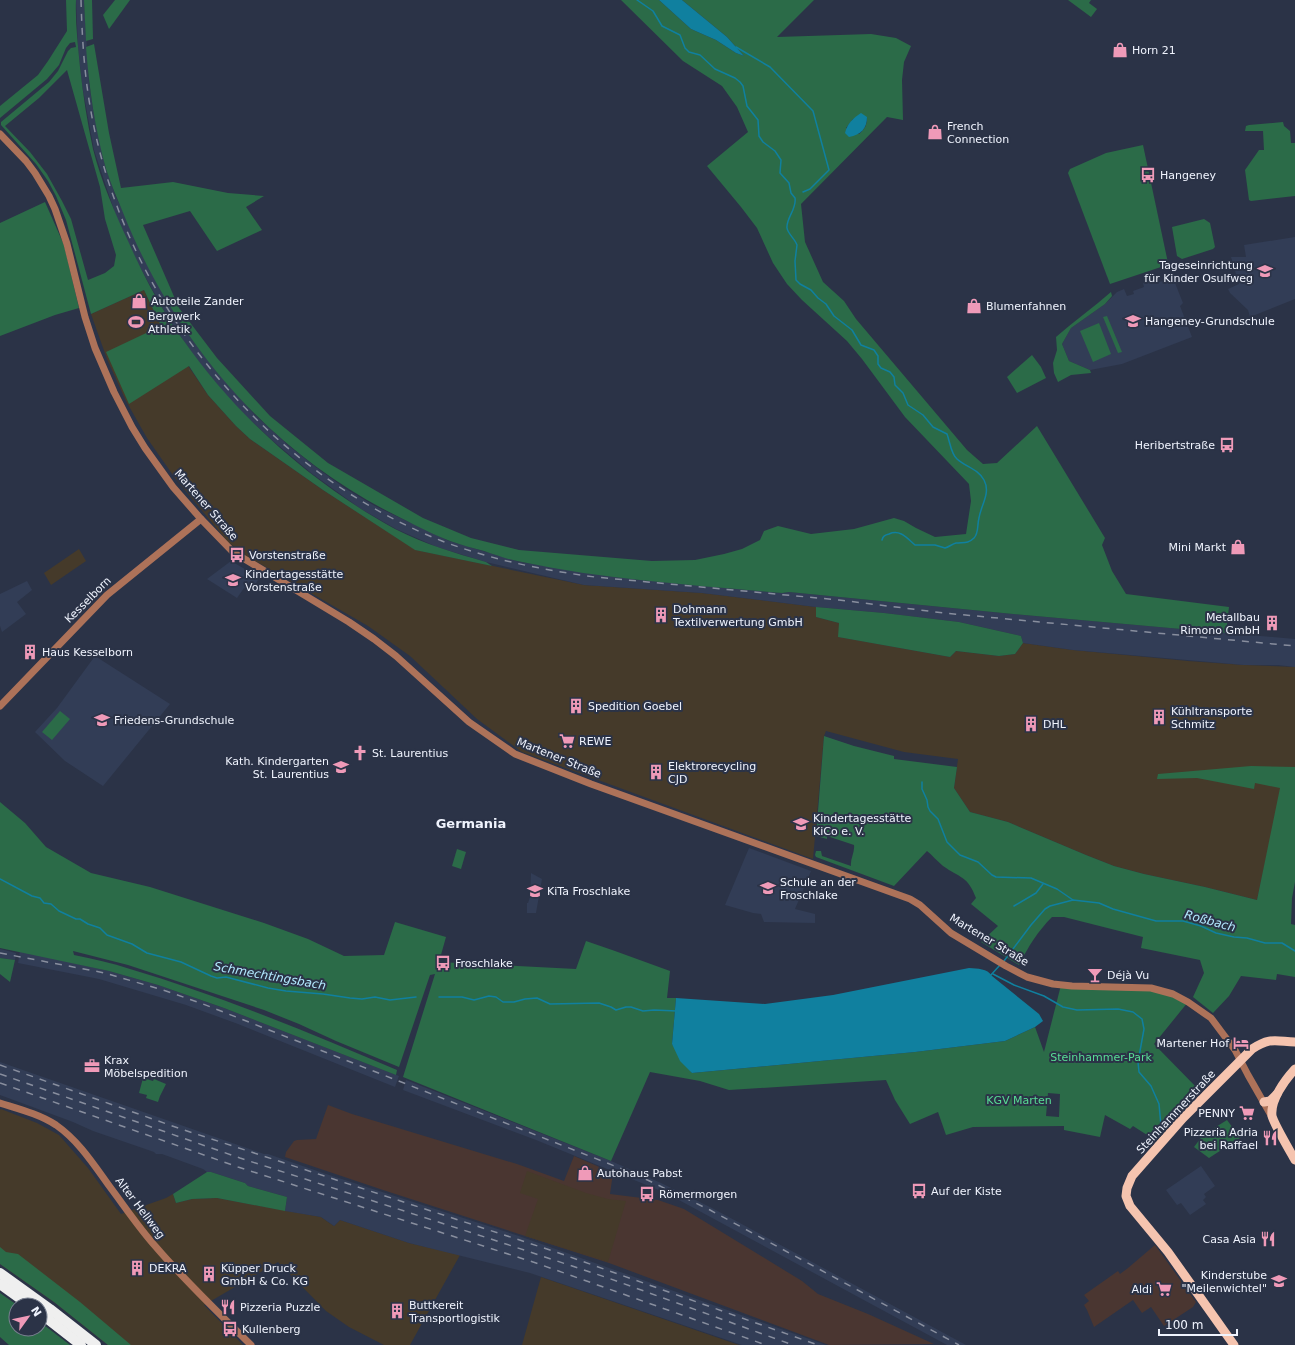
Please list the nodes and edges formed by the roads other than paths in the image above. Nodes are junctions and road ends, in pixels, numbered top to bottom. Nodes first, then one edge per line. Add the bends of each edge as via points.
1 (0, 134) edge
2 (201, 519) junction
3 (0, 706) edge
4 (1295, 1042) edge
5 (1241, 1060) junction
6 (1295, 1069) edge
7 (1278, 1093) junction
8 (1264, 1102) junction
9 (0, 1103) edge
10 (1272, 1117) junction
11 (1295, 1160) edge
12 (0, 1273) edge
13 (0, 1284) edge
14 (18, 1297) edge
15 (48, 1319) edge
16 (81, 1345) edge
17 (96, 1345) edge
18 (251, 1345) edge
19 (1234, 1345) edge

1 - 2 street, Martener Straße via 35,173 55,209 67,244 87,324 120,404 155,462
2 - 3 street, Kesselborn via 107,595
2 - 5 street, Martener Straße via 233,552 374,638 469,722 515,754 574,778 910,899 951,933 1027,977 1057,984 1148,988 1173,994 1210,1018
4 - 5 main road, Steinhammerstraße via 1265,1041
5 - 8 street, Martener Straße
5 - 19 main road, Steinhammerstraße via 1183,1118 1129,1181 1126,1196 1133,1212 1168,1252
6 - 7 main road
7 - 8 main road
7 - 10 main road
8 - 10 street, Martener Straße
9 - 18 street, Alter Hellweg via 45,1119 70,1137 89,1158 156,1247
10 - 11 main road, Martener Straße
12 - 17 highway
13 - 14 highway
15 - 16 highway

